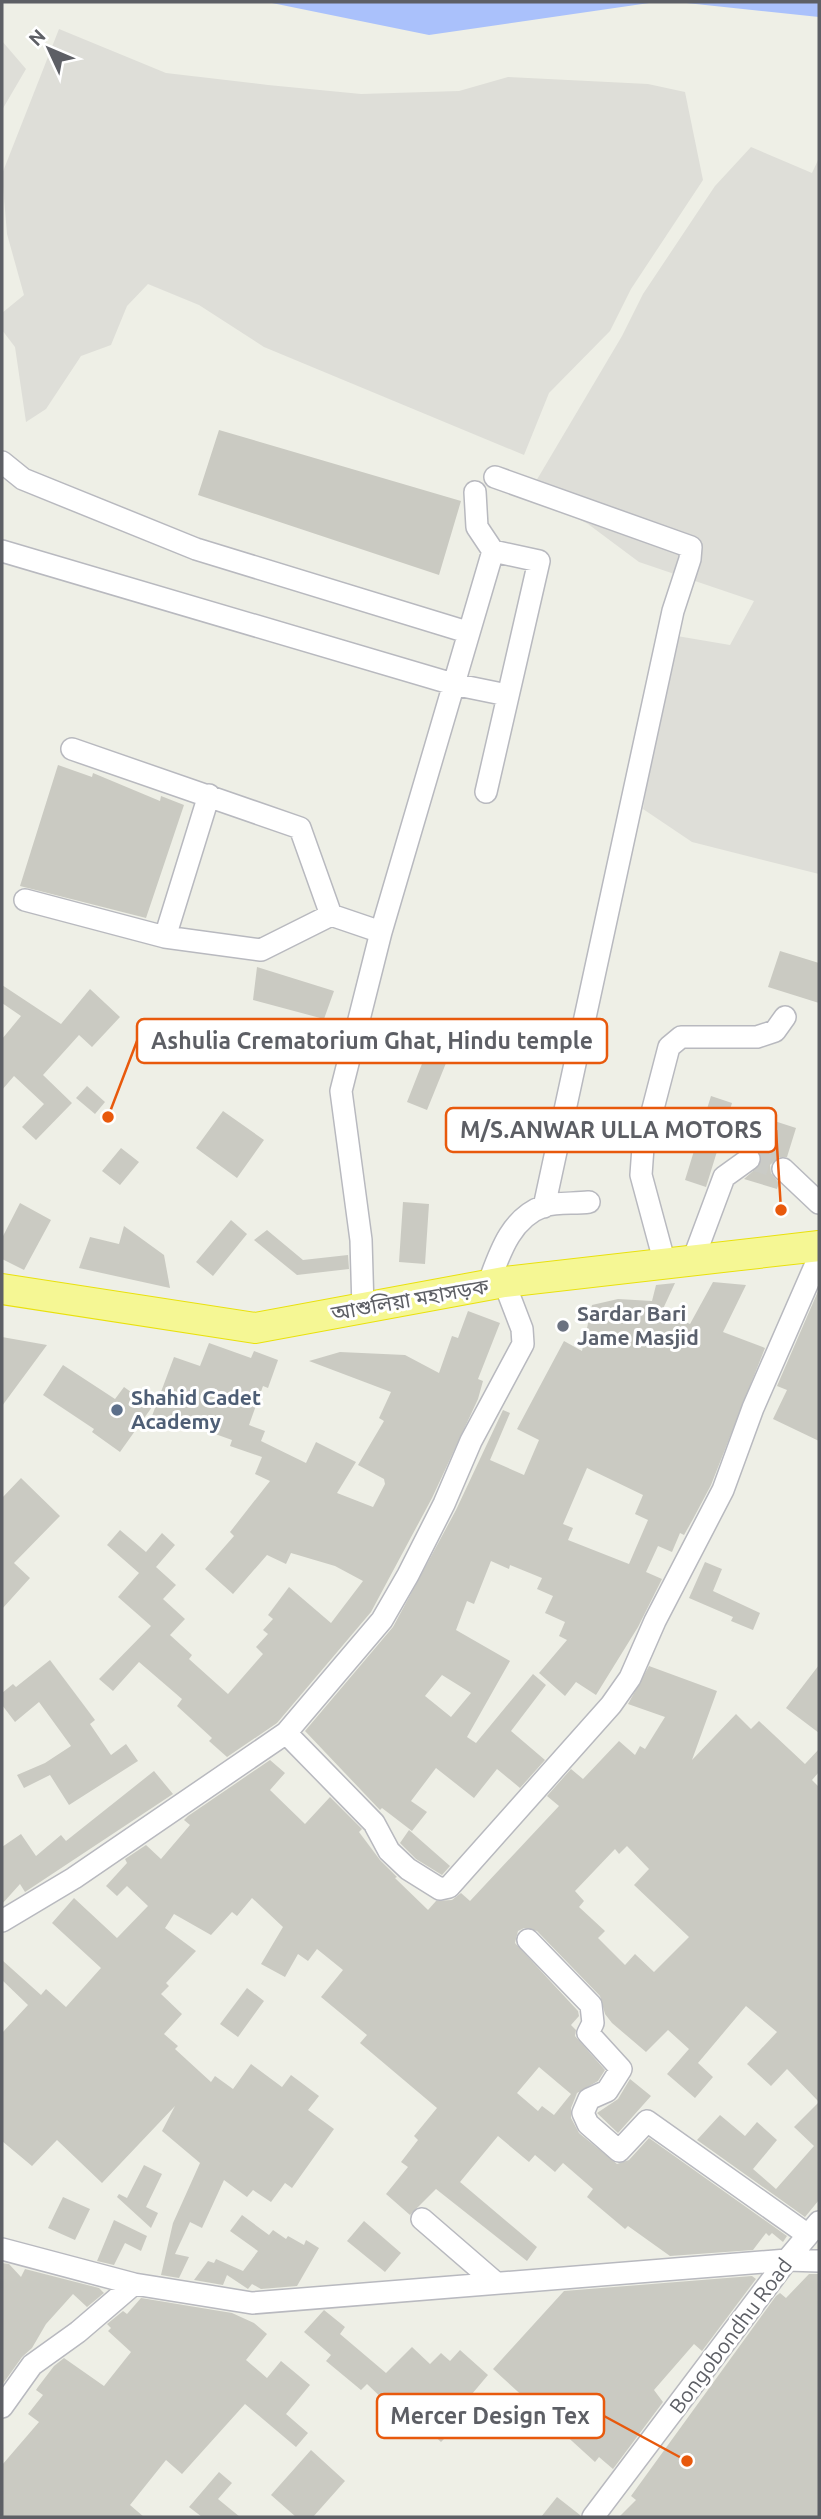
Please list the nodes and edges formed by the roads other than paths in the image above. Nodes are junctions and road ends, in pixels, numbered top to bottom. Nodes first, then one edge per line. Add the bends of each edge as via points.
1 (2, 462) edge
2 (495, 477) dead end
3 (475, 492) dead end
4 (2, 551) edge
5 (493, 551) junction
6 (467, 632) junction
7 (453, 684) junction
8 (507, 695) junction
9 (72, 749) dead end
10 (486, 792) dead end
11 (209, 795) junction
12 (25, 900) dead end
13 (331, 915) junction
14 (381, 932) junction
15 (165, 937) junction
16 (785, 1017) dead end
17 (749, 1159) dead end
18 (783, 1169) tunnel mouth
19 (589, 1202) dead end
20 (819, 1203) edge
21 (544, 1206) junction
22 (819, 1246) edge
23 (819, 1257) edge
24 (679, 1262) junction
25 (496, 1284) junction
26 (2, 1289) edge
27 (363, 1308) junction
28 (286, 1732) junction
29 (2, 1921) edge
30 (528, 1940) dead end
31 (422, 2219) dead end
32 (813, 2229) edge
33 (2, 2249) edge
34 (787, 2260) junction
35 (819, 2261) edge
36 (496, 2283) junction
37 (134, 2284) junction
38 (2, 2407) edge
39 (593, 2517) edge

1 - 6 street via 23,479 196,549
2 - 21 street via 685,543 692,554 673,611
3 - 5 street via 477,527
4 - 7 street
5 - 6 street
5 - 8 street via 539,561
6 - 7 street
7 - 8 street
7 - 14 street
8 - 10 street
9 - 11 street
11 - 13 street via 300,828
11 - 15 street
12 - 15 street
13 - 14 street
13 - 15 street via 261,950
14 - 27 street via 341,1091 361,1240
16 - 24 street via 775,1031 757,1037 681,1037 669,1047 643,1146 641,1175
17 - 24 street via 724,1177
18 - 20 street
19 - 21 street
21 - 25 street via 506,1238
22 - 24 highway, আশুলিয়া মহাসড়ক
23 - 28 street via 723,1490 630,1678 450,1887 440,1889 408,1869 389,1851 374,1823
24 - 25 highway, আশুলিয়া মহাসড়ক
25 - 27 highway, আশুলিয়া মহাসড়ক
25 - 28 street via 522,1329 523,1344 382,1620
26 - 27 highway, আশুলিয়া মহাসড়ক via 255,1328
28 - 29 street via 74,1878
30 - 32 street via 591,2005 593,2024 588,2033 621,2069 607,2091 589,2099 583,2113 589,2124 619,2151 647,2121
31 - 36 street
32 - 34 street, Bongobondhu Road
33 - 37 street
34 - 35 street
34 - 36 street
34 - 39 street, Bongobondhu Road
36 - 37 street via 252,2303
37 - 38 street via 32,2365

